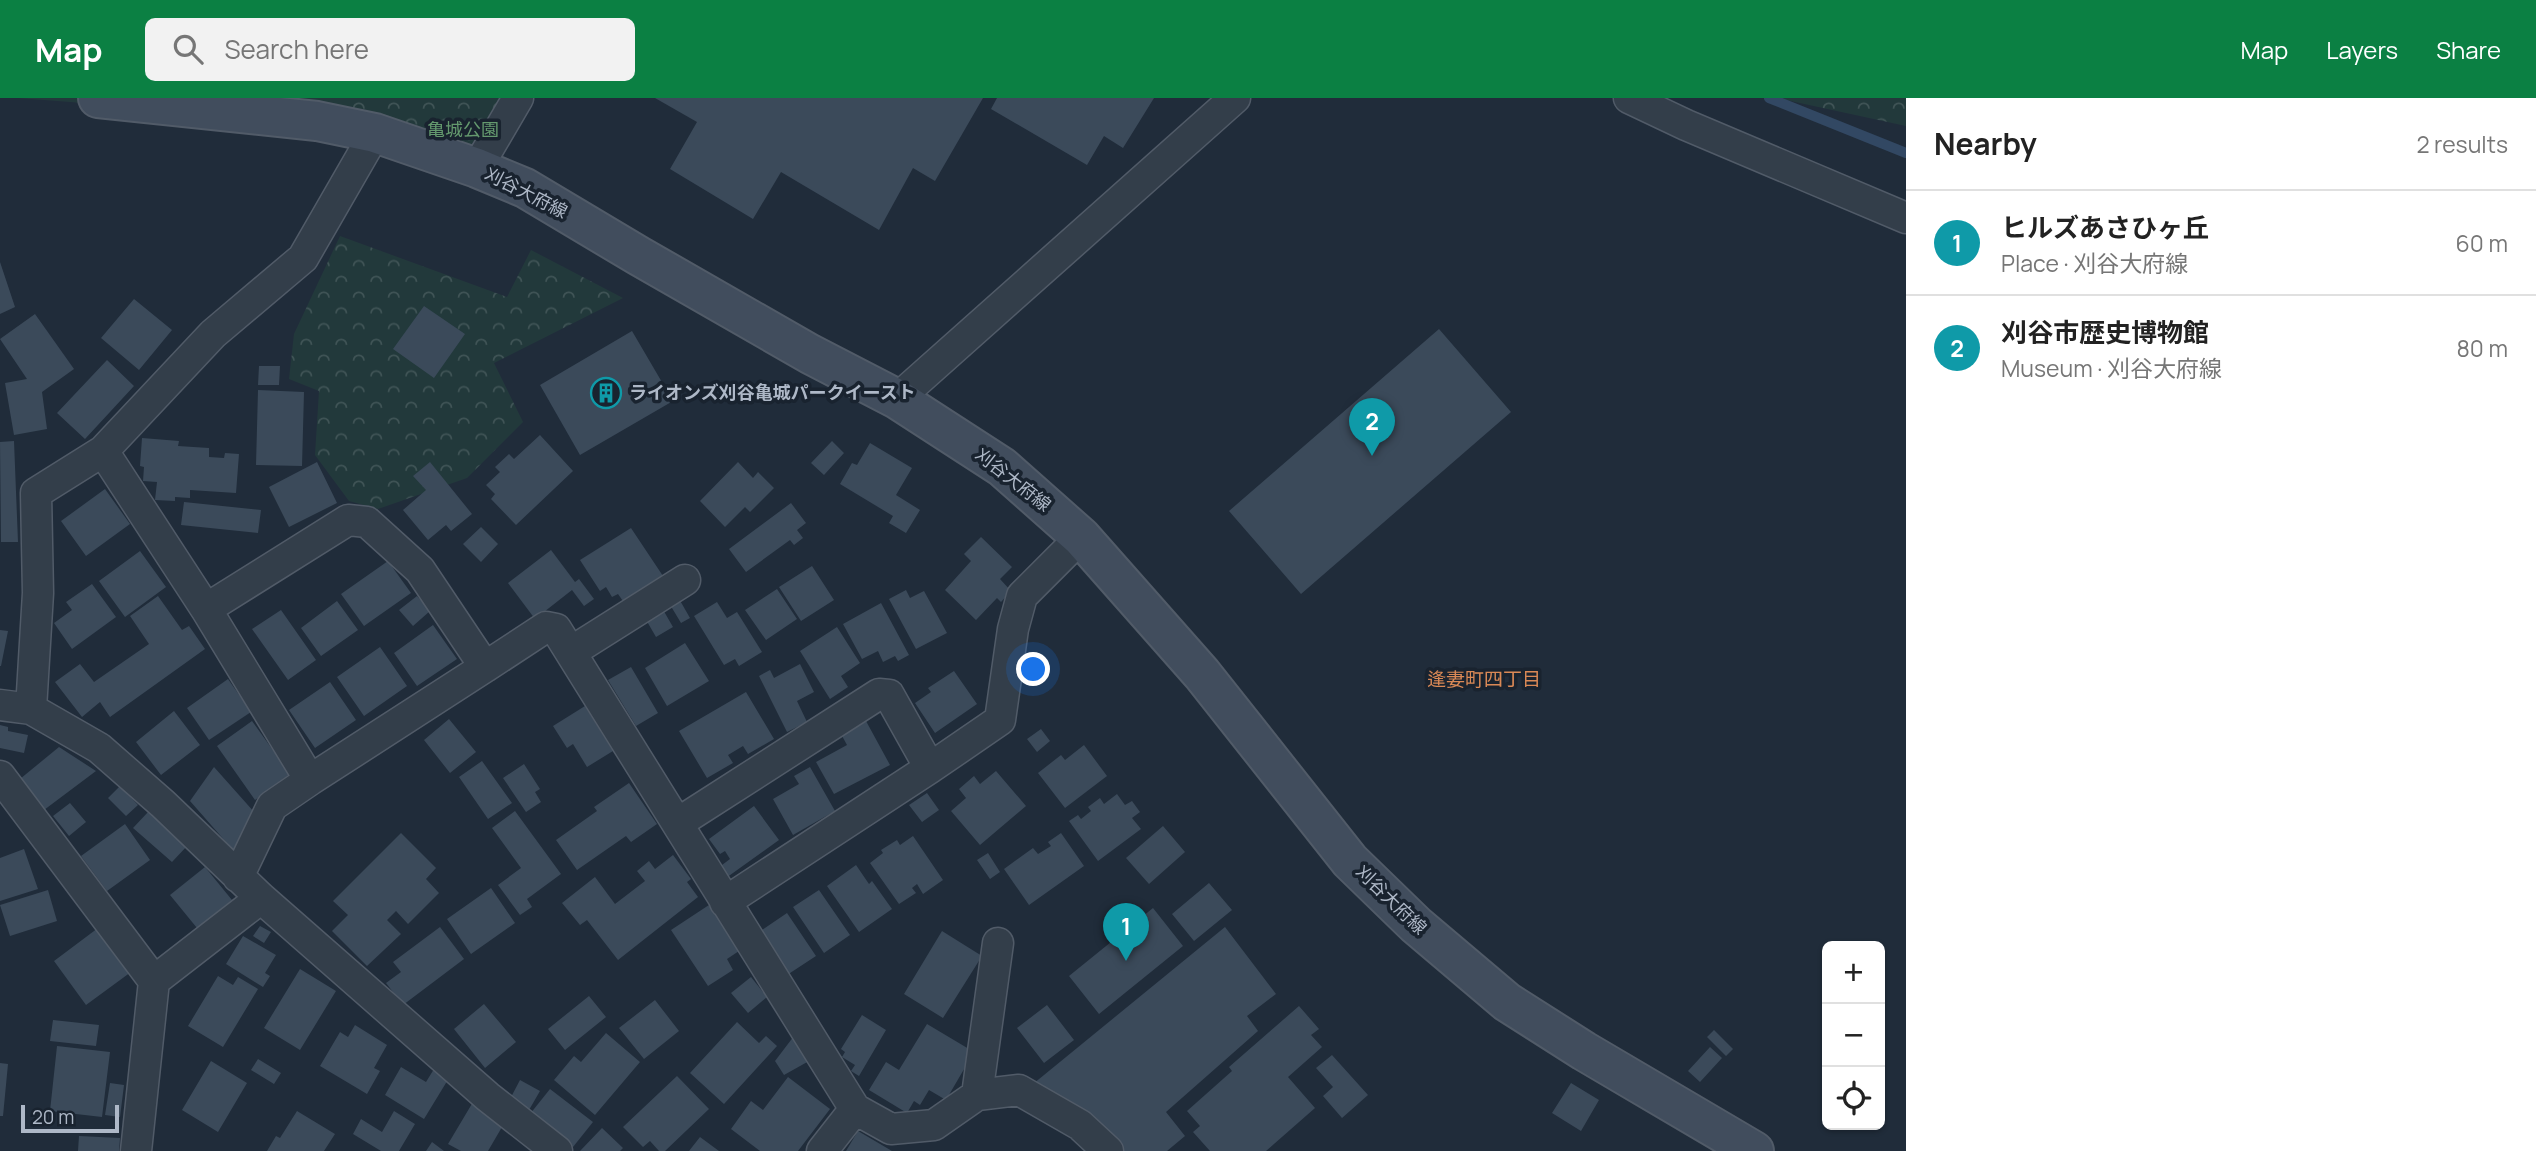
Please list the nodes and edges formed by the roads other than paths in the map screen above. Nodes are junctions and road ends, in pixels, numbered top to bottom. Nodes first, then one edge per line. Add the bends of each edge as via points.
1 (98, 98) edge
2 (518, 98) edge
3 (1235, 98) edge
4 (1629, 98) edge
5 (375, 133) junction
6 (477, 168) junction
7 (1906, 218) edge
8 (897, 399) junction
9 (103, 451) junction
10 (1081, 537) junction
11 (685, 580) dead end
12 (206, 609) junction
13 (571, 652) junction
14 (485, 667) junction
15 (0, 705) edge
16 (31, 709) junction
17 (930, 768) junction
18 (0, 776) edge
19 (310, 780) junction
20 (678, 822) junction
21 (238, 877) junction
22 (261, 898) junction
23 (725, 902) junction
24 (998, 943) dead end
25 (154, 981) junction
26 (976, 1095) junction
27 (855, 1109) junction
28 (136, 1151) edge
29 (557, 1151) edge
30 (822, 1151) edge
31 (1108, 1151) edge
32 (1754, 1151) edge

1 - 5 main road, 刈谷大府線 via 317,121
2 - 6 street
3 - 8 street
4 - 7 street
5 - 6 main road, 刈谷大府線
5 - 9 street via 303,258 213,334
6 - 8 main road, 刈谷大府線 via 525,188 810,354
8 - 10 main road, 刈谷大府線 via 1002,467
9 - 12 street
9 - 16 street via 36,493 38,593
10 - 17 street via 1022,596 1000,720
10 - 32 main road, 刈谷大府線 via 1202,674 1350,861 1416,925 1507,1002
11 - 13 street
12 - 14 street via 348,520 367,522 420,570
12 - 19 street
13 - 14 street via 556,629 546,627
13 - 20 street
14 - 19 street
15 - 16 street
16 - 21 street via 99,748
17 - 20 street via 889,695 879,694
17 - 23 street
18 - 25 street
19 - 21 street via 272,806
20 - 23 street
21 - 22 street
22 - 25 street
22 - 29 street via 488,1097
23 - 27 street
24 - 26 street
25 - 28 street
26 - 27 street via 934,1125 891,1129
26 - 31 street via 1019,1090 1080,1125
27 - 30 street

